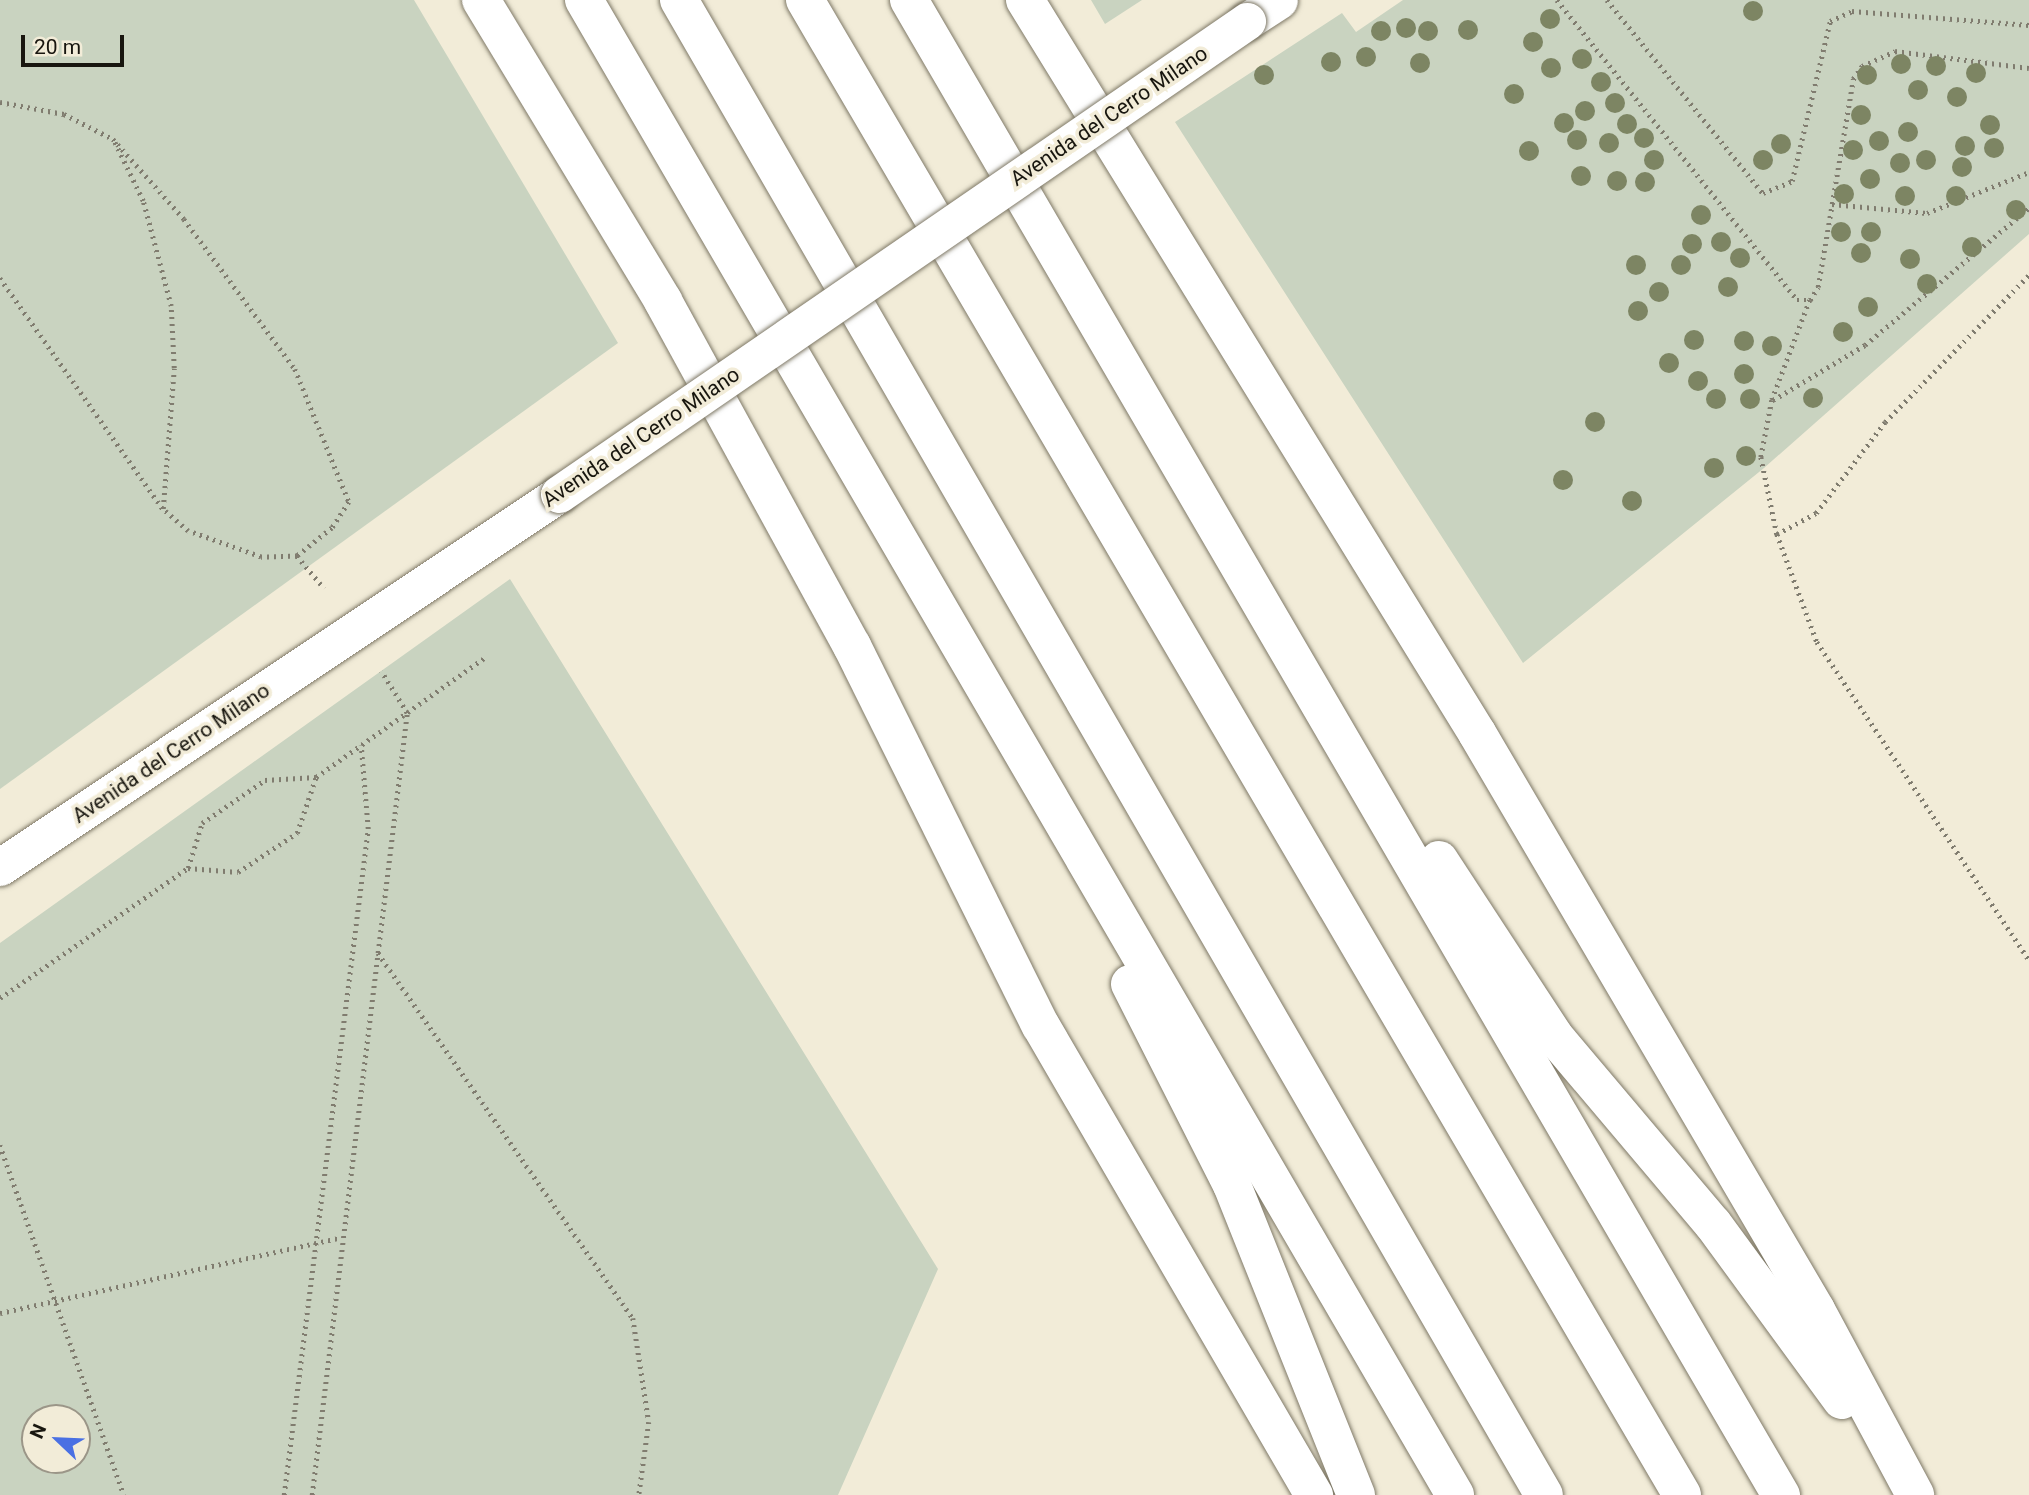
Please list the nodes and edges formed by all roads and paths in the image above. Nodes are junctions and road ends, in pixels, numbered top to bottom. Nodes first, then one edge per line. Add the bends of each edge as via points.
1 (481, 0) edge
2 (584, 0) edge
3 (679, 0) edge
4 (805, 0) edge
5 (909, 0) edge
6 (1024, 0) edge
7 (1279, 0) edge
8 (1558, 0) edge
9 (1606, 0) edge
10 (2029, 25) edge
11 (2029, 68) edge
12 (0, 102) edge
13 (113, 139) junction
14 (2029, 173) edge
15 (1832, 204) junction
16 (2029, 208) edge
17 (2029, 275) edge
18 (0, 278) edge
19 (1810, 300) junction
20 (1772, 400) junction
21 (1186, 471) junction
22 (163, 509) junction
23 (1777, 534) junction
24 (297, 556) junction
25 (324, 588) dead end
26 (941, 610) junction
27 (484, 658) dead end
28 (380, 671) dead end
29 (407, 713) junction
30 (362, 745) junction
31 (316, 777) junction
32 (0, 867) edge
33 (188, 868) junction
34 (377, 952) junction
35 (2029, 960) edge
36 (0, 998) edge
37 (0, 1144) edge
38 (338, 1238) junction
39 (315, 1245) junction
40 (55, 1300) junction
41 (0, 1314) edge
42 (124, 1495) edge
43 (284, 1495) edge
44 (312, 1495) edge
45 (639, 1495) edge
46 (1314, 1495) edge
47 (1356, 1495) edge
48 (1455, 1495) edge
49 (1544, 1495) edge
50 (1682, 1495) edge
51 (1781, 1495) edge
52 (1913, 1495) edge

1 - 46 highway via 663,301 852,646 1041,1026
2 - 26 highway
3 - 49 highway
4 - 50 highway
5 - 21 highway
6 - 52 highway via 1477,733 1816,1310
7 - 32 street, Avenida del Cerro Milano, bridge via 559,494
8 - 19 path via 1787,292
9 - 10 path via 1763,193 1792,181 1830,22 1852,11
11 - 15 path via 1895,51 1874,56 1853,79
12 - 13 path via 64,114
13 - 22 path via 143,201 171,306 174,368
13 - 24 path via 184,219 295,369 349,502 332,528
14 - 15 path via 1927,213
15 - 19 path
16 - 20 path via 1865,345
17 - 23 path via 1885,422 1816,513
18 - 22 path
19 - 20 path
20 - 23 path via 1761,457
21 - 51 highway
21 - 52 highway via 1554,1036 1713,1224
22 - 24 path via 188,531 261,557
23 - 35 path via 1817,642
24 - 25 path
26 - 47 highway via 1233,1185
26 - 48 highway
27 - 29 path
28 - 29 path
29 - 30 path
29 - 34 path
30 - 31 path
30 - 39 path via 368,829
31 - 33 path via 265,780 202,823
31 - 33 path via 297,833 238,872
33 - 36 path
34 - 38 path
34 - 45 path via 633,1318 649,1422
37 - 40 path
38 - 39 path
38 - 44 path
39 - 40 path
39 - 43 path
40 - 41 path
40 - 42 path

